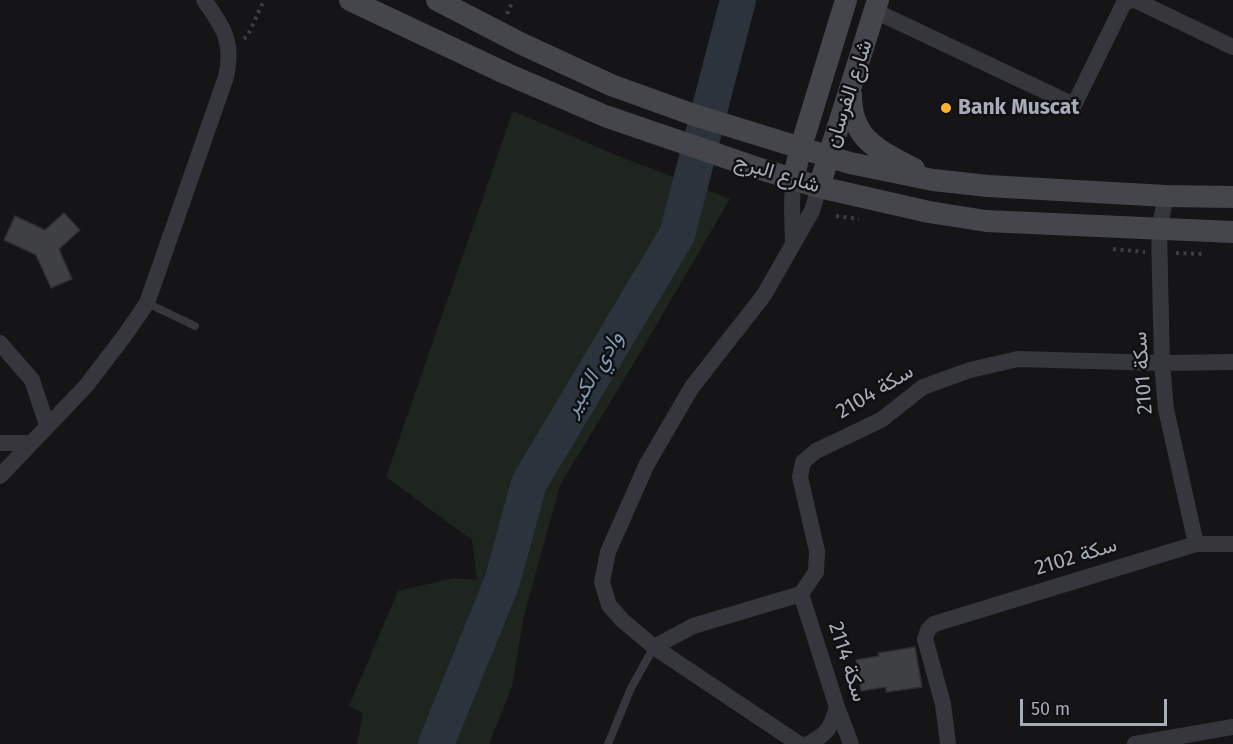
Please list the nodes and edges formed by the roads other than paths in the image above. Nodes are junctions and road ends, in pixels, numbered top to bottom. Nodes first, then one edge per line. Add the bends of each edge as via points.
1 (204, 0) edge
2 (350, 0) edge
3 (437, 0) edge
4 (846, 0) edge
5 (1134, 0) edge
6 (876, 6) edge
7 (1233, 47) edge
8 (850, 90) junction
9 (801, 147) junction
10 (829, 156) junction
11 (794, 180) junction
12 (933, 180) junction
13 (819, 188) junction
14 (1166, 196) junction
15 (1233, 197) edge
16 (1159, 230) junction
17 (1233, 232) edge
18 (793, 245) junction
19 (147, 303) junction
20 (195, 326) dead end
21 (0, 343) edge
22 (1233, 362) edge
23 (1162, 363) junction
24 (47, 425) junction
25 (0, 443) edge
26 (31, 443) junction
27 (0, 476) edge
28 (1196, 544) junction
29 (1233, 544) edge
30 (801, 594) junction
31 (654, 647) junction
32 (837, 707) junction
33 (1233, 727) edge
34 (608, 744) edge
35 (799, 744) edge
36 (808, 744) edge
37 (851, 744) edge
38 (948, 744) edge
39 (1135, 744) edge

1 - 19 street via 226,34 230,61
2 - 11 main road, شارع البرج via 605,116
3 - 9 main road, شارع البرج via 611,85
4 - 9 main road, شارع الفرسان
5 - 6 street via 1124,3 1074,105
5 - 7 street
6 - 8 main road, شارع الفرسان
8 - 10 main road, شارع الفرسان
8 - 12 main road via 851,113 869,144
9 - 10 main road, شارع البرج
9 - 11 main road, شارع الفرسان
10 - 12 main road, شارع البرج
10 - 13 main road, شارع الفرسان
11 - 13 main road, شارع البرج
11 - 18 street
12 - 14 main road, شارع البرج
13 - 16 main road, شارع البرج via 986,221
13 - 18 street via 812,211
14 - 15 main road, شارع البرج
14 - 16 street, سكة 2101
16 - 17 main road, شارع البرج
16 - 23 street, سكة 2101
18 - 31 street via 764,296 692,387 647,464 608,552 602,582 609,605
19 - 20 lane
19 - 24 street via 86,386
21 - 24 street via 32,380
22 - 23 street, سكة 2104
23 - 28 street, سكة 2101 via 1166,409
23 - 30 street, سكة 2104 via 1018,359 970,370 923,387 881,420 816,451 803,462 800,477 817,551 816,572
24 - 26 street
25 - 26 street
26 - 27 street
28 - 29 street, سكة 2102
28 - 38 street, سكة 2102 via 934,624 925,639 943,705
30 - 31 street via 693,626
30 - 32 street, سكة 2114
31 - 34 lane via 631,688
31 - 35 street
32 - 36 street via 832,725 822,737
32 - 37 street, سكة 2114
33 - 39 street

